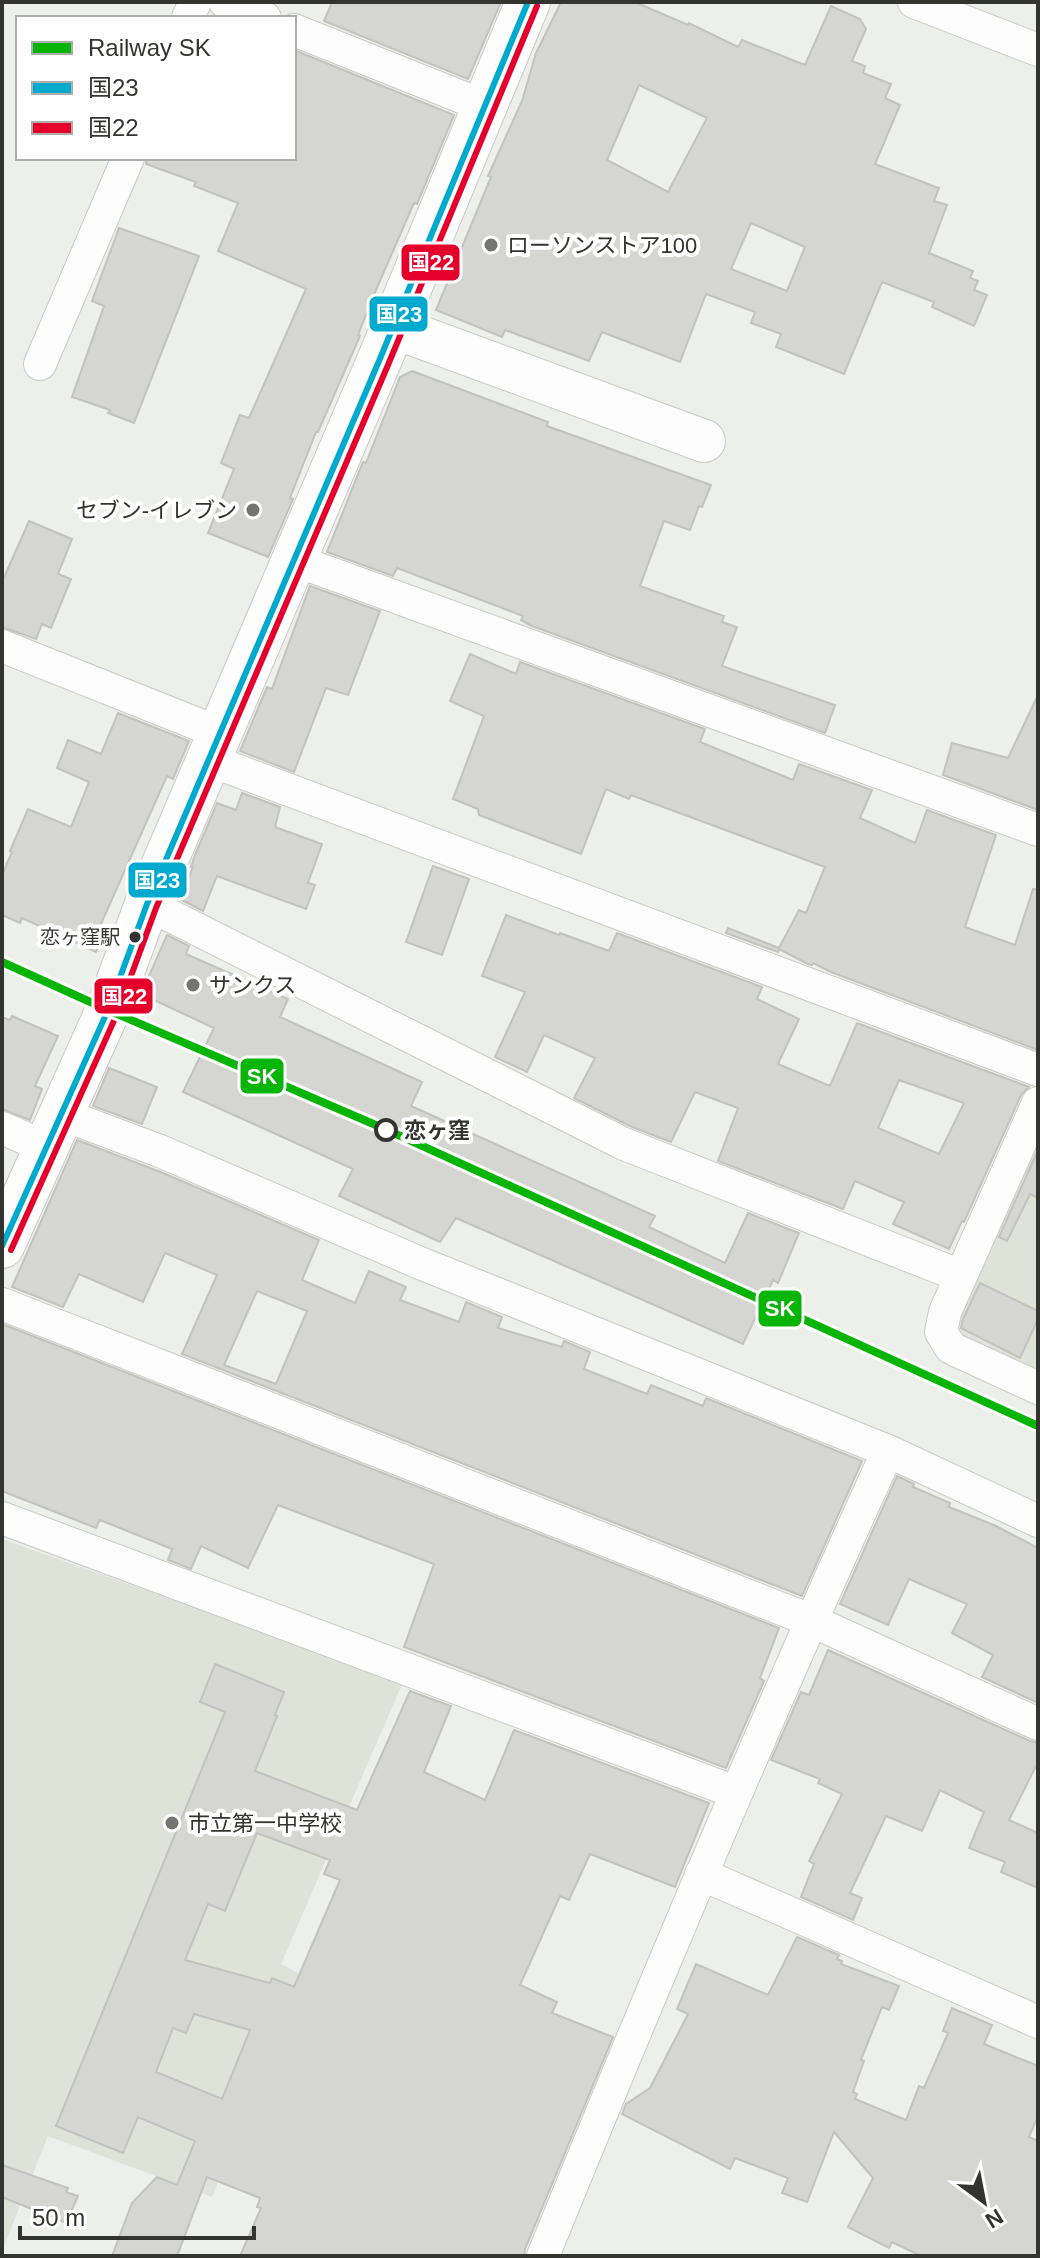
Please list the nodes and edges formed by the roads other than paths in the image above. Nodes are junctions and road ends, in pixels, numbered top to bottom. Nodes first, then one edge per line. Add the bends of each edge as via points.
1 (225, 2) edge
2 (528, 2) edge
3 (914, 2) edge
4 (260, 16) edge
5 (296, 31) edge
6 (1038, 50) edge
7 (487, 102) junction
8 (127, 160) edge
9 (393, 327) junction
10 (40, 364) dead end
11 (704, 441) dead end
12 (294, 560) junction
13 (2, 646) edge
14 (214, 747) junction
15 (1038, 830) edge
16 (147, 904) junction
17 (1038, 1070) edge
18 (1038, 1103) edge
19 (2, 1128) edge
20 (53, 1130) junction
21 (2, 1246) edge
22 (961, 1276) junction
23 (2, 1304) edge
24 (1038, 1388) edge
25 (888, 1451) junction
26 (2, 1518) edge
27 (1038, 1521) edge
28 (810, 1620) junction
29 (1038, 1724) edge
30 (735, 1792) junction
31 (701, 1874) junction
32 (1038, 2022) edge
33 (543, 2256) edge

1 - 4 street
2 - 7 main road
3 - 6 street
5 - 7 street via 464,98
7 - 9 main road
8 - 10 street
9 - 11 street
9 - 12 main road
12 - 14 main road
12 - 15 street
13 - 14 street
14 - 16 main road
14 - 17 street
16 - 20 main road via 108,1010
16 - 22 street via 624,1144
18 - 22 street
19 - 20 street
20 - 21 main road
20 - 25 street via 160,1151 420,1263
22 - 24 street via 941,1332 951,1348
23 - 28 street
25 - 27 street
25 - 28 street
26 - 30 street
28 - 29 street
28 - 30 street
30 - 31 street
31 - 32 street
31 - 33 street

